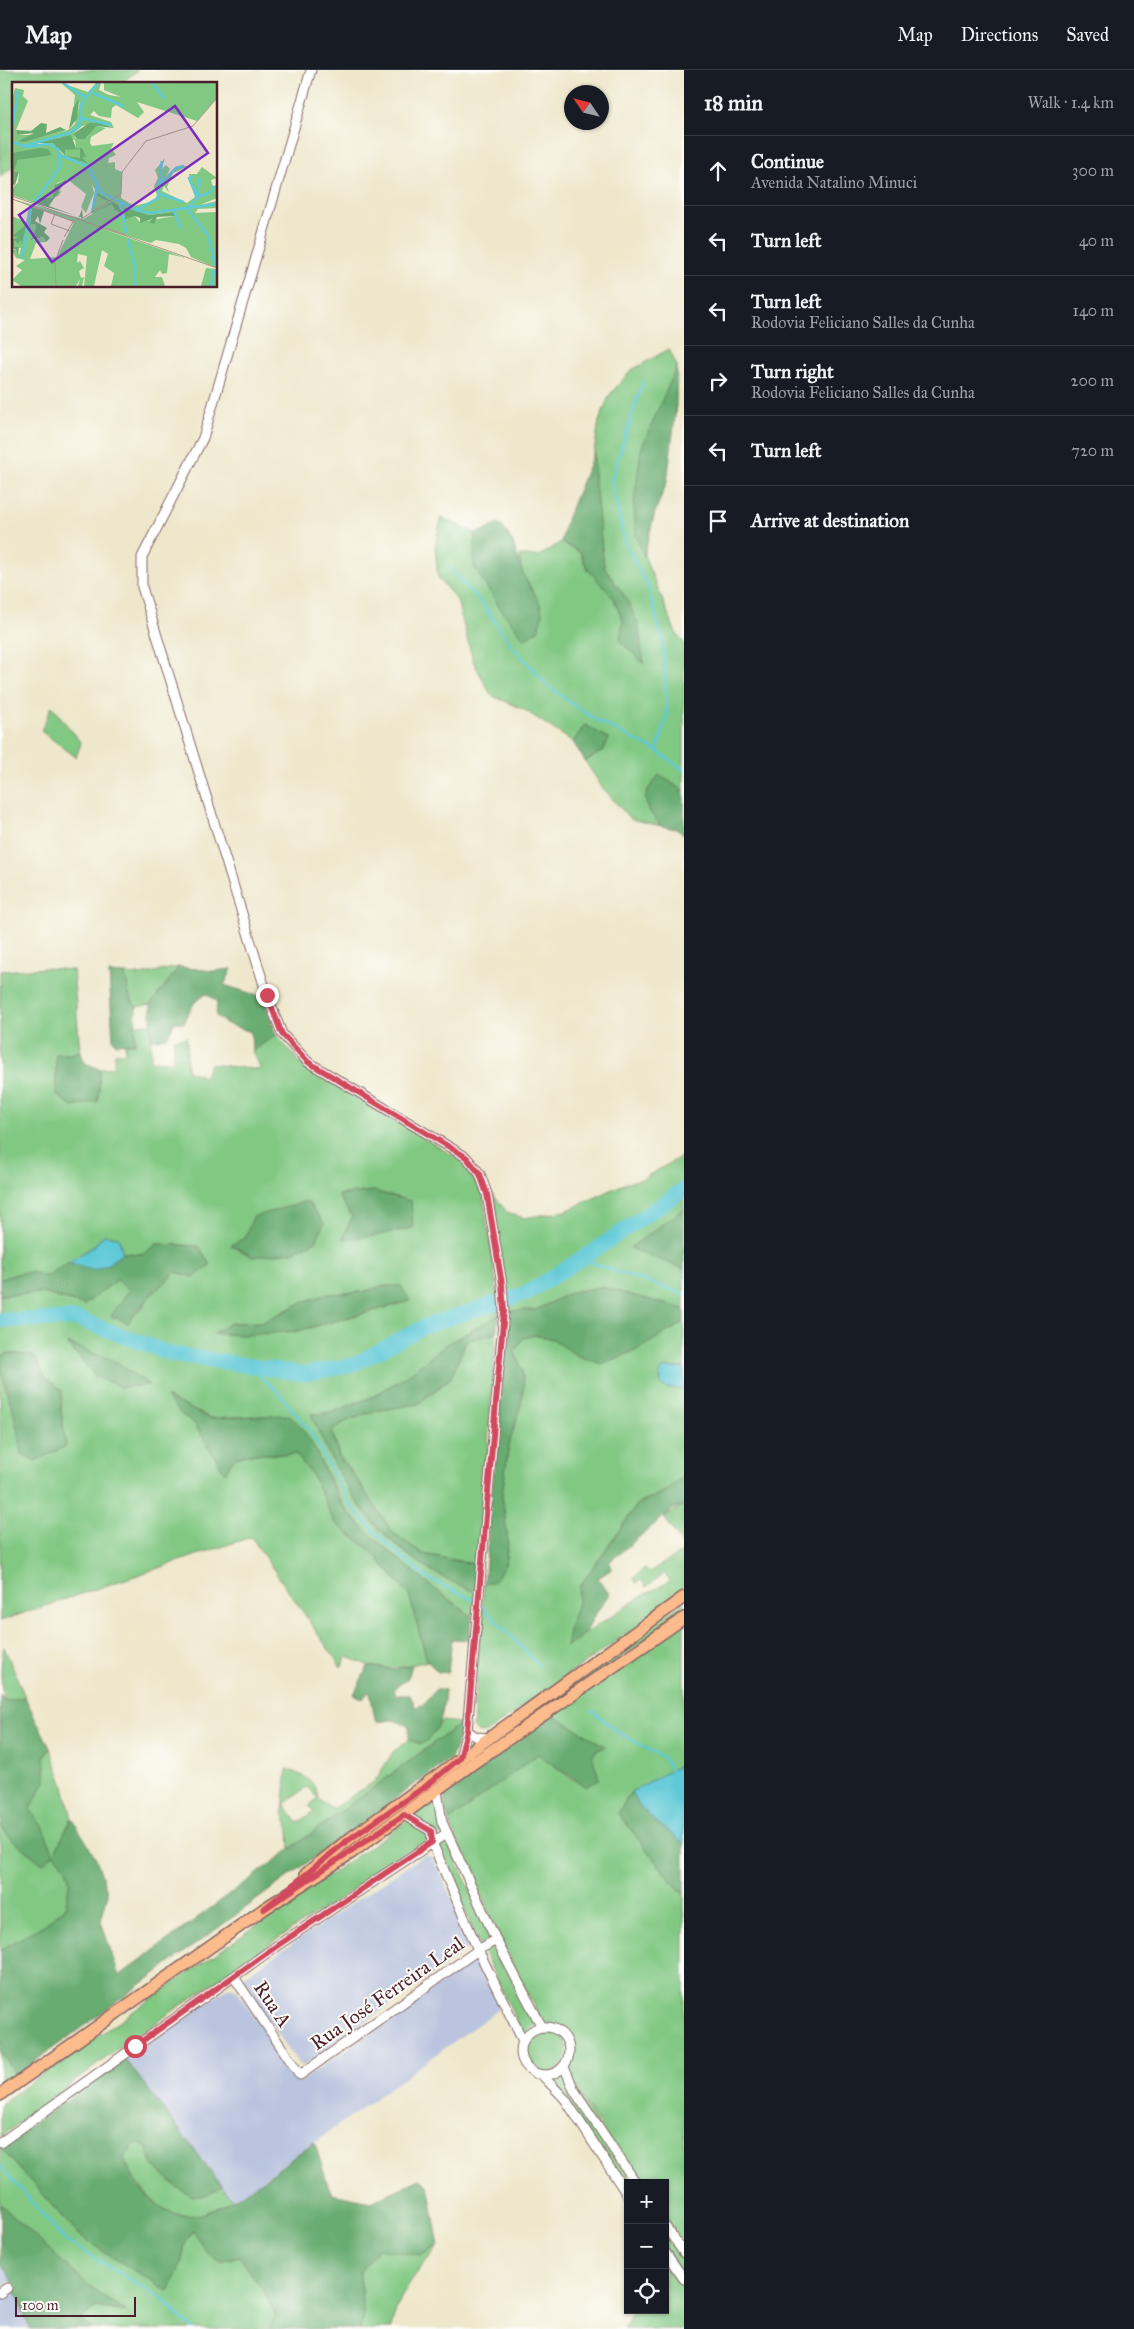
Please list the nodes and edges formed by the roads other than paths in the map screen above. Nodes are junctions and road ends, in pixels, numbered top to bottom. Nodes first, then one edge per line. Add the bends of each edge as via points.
1 (310, 70) edge
2 (684, 1597) edge
3 (684, 1618) edge
4 (467, 1731) junction
5 (489, 1738) junction
6 (460, 1758) junction
7 (437, 1791) junction
8 (404, 1815) junction
9 (447, 1833) junction
10 (432, 1842) junction
11 (264, 1909) junction
12 (496, 1940) junction
13 (478, 1950) junction
14 (234, 1977) junction
15 (542, 2027) junction
16 (523, 2042) junction
17 (564, 2066) junction
18 (300, 2075) joint
19 (542, 2075) junction
20 (0, 2094) edge
21 (0, 2143) edge
22 (633, 2179) edge
23 (624, 2190) edge
24 (669, 2232) edge
25 (684, 2253) edge
26 (669, 2258) edge
27 (684, 2279) edge

1 - 4 street via 203,438 142,557 142,587 267,995 282,1034 308,1062 466,1157 480,1174 487,1194 504,1311
2 - 5 main road
3 - 7 main road
4 - 5 street via 477,1737
4 - 6 street
5 - 6 main road
6 - 11 main road via 344,1843
7 - 8 main road
7 - 9 street
8 - 10 street via 431,1831
8 - 11 main road
9 - 10 street
9 - 12 street
10 - 13 street
10 - 14 street
11 - 20 main road
12 - 13 street, Rua José Ferreira Leal
12 - 15 street
13 - 16 street
13 - 18 street, Rua José Ferreira Leal
14 - 18 street, Rua A
14 - 21 street
15 - 16 street via 530,2032
15 - 17 street via 555,2028 565,2036 569,2048
16 - 19 street via 521,2054 526,2066
17 - 19 street via 554,2074
17 - 22 street via 574,2090
19 - 23 street via 565,2100
24 - 25 street
26 - 27 street

